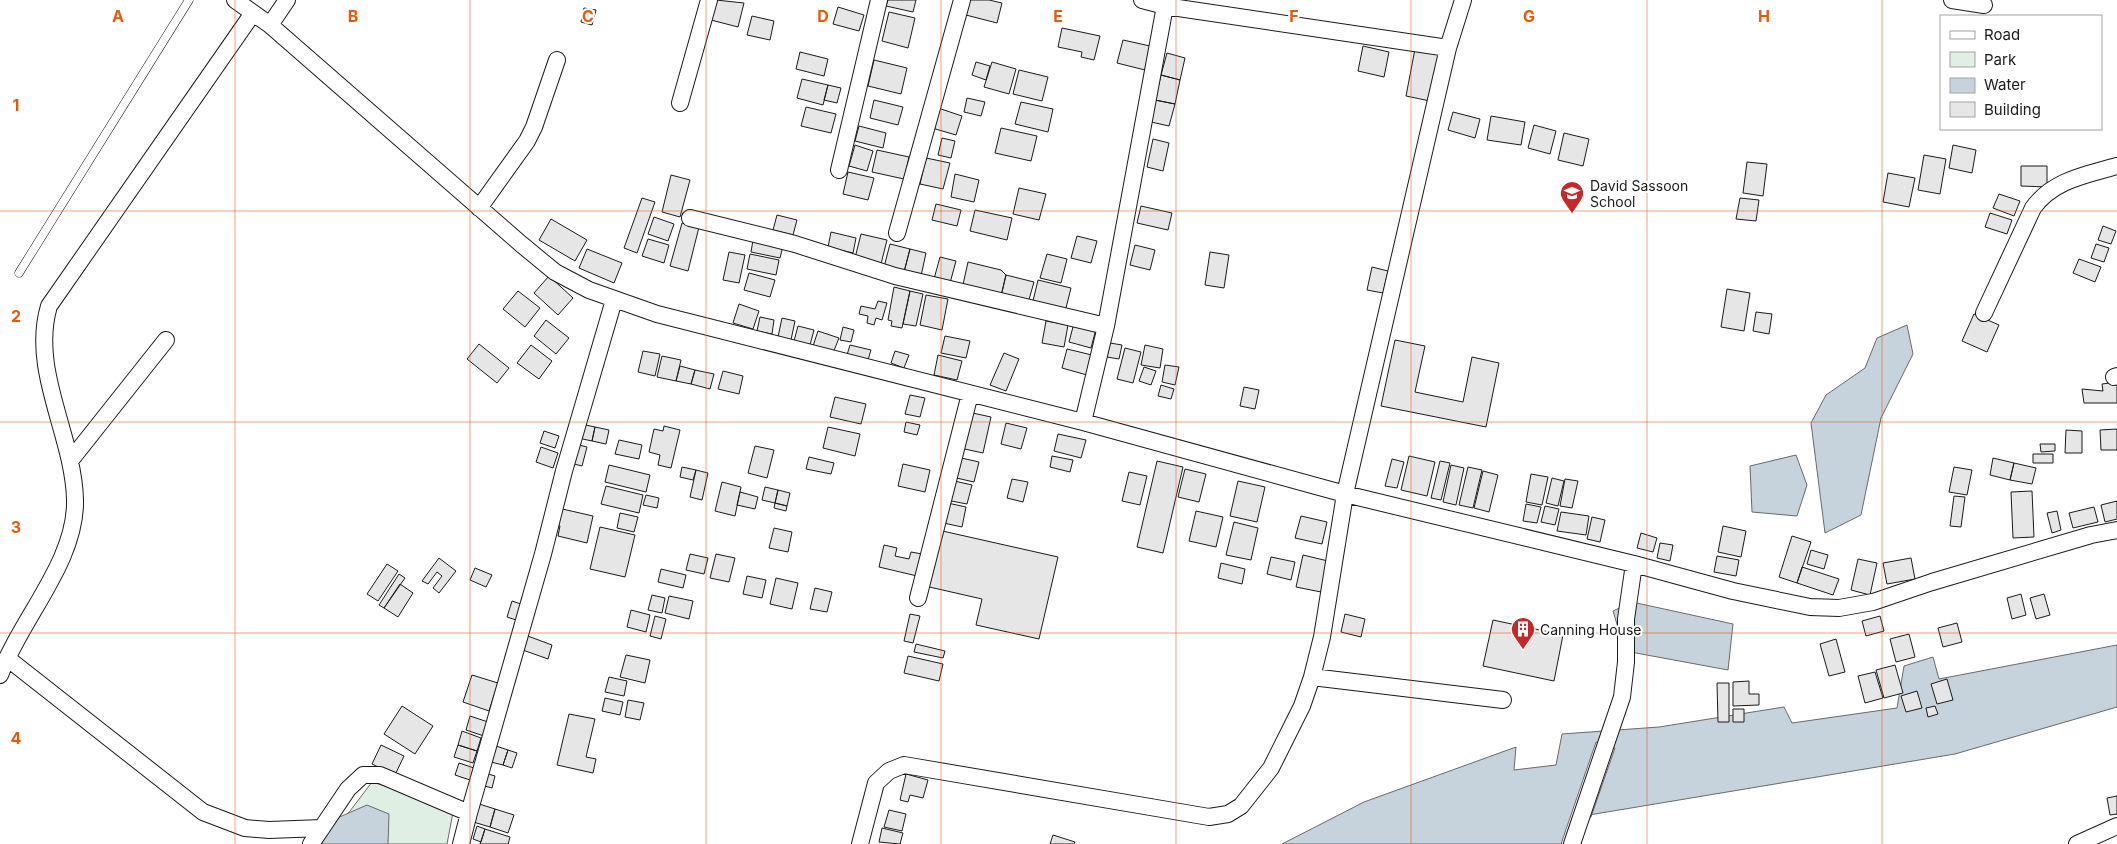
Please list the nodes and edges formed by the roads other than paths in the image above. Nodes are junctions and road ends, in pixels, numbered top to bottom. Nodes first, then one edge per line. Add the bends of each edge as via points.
1 (189, 0) edge
2 (235, 0) edge
3 (287, 0) edge
4 (709, 0) edge
5 (879, 0) edge
6 (962, 0) edge
7 (1142, 0) edge
8 (1463, 0) edge
9 (1952, 0) edge
10 (1984, 5) dead end
11 (1165, 6) junction
12 (253, 13) junction
13 (270, 25) junction
14 (1448, 48) junction
15 (557, 60) dead end
16 (680, 103) dead end
17 (2117, 166) edge
18 (839, 170) dead end
19 (479, 208) junction
20 (690, 218) dead end
21 (897, 233) dead end
22 (20, 273) dead end
23 (614, 300) junction
24 (1984, 313) dead end
25 (1106, 326) junction
26 (166, 340) dead end
27 (970, 394) junction
28 (1083, 422) junction
29 (70, 461) junction
30 (1345, 494) junction
31 (2117, 530) edge
32 (1634, 564) junction
33 (918, 598) dead end
34 (7, 658) junction
35 (0, 675) edge
36 (1312, 677) junction
37 (1503, 700) dead end
38 (469, 813) junction
39 (2117, 826) edge
40 (322, 828) junction
41 (311, 844) edge
42 (461, 844) edge
43 (860, 844) edge
44 (1572, 844) edge
45 (2077, 844) edge

1 - 22 lane
2 - 12 street
3 - 13 street
4 - 16 street
5 - 18 street
6 - 21 street
7 - 11 street
8 - 14 street
9 - 10 street
11 - 14 street
11 - 25 street
12 - 13 street
12 - 29 street via 49,306 42,339
13 - 19 street
14 - 30 street
15 - 19 street via 534,128
17 - 24 street via 2054,186 2042,195
19 - 23 street via 555,272
20 - 25 street via 795,244 894,276
23 - 27 street via 657,314
23 - 38 street
25 - 28 street
26 - 29 street
27 - 28 street
27 - 33 street
28 - 30 street
29 - 34 street via 75,500 71,534 62,557
30 - 32 street
30 - 36 street via 1322,637
31 - 32 street via 2091,535 1873,602 1839,608 1810,607 1742,593
32 - 44 street via 1626,619 1622,697
34 - 35 street
34 - 40 street via 203,812 245,828
36 - 37 street
36 - 43 street via 1271,768 1241,806 1228,814 1209,817 904,765 889,771 876,783
38 - 40 street via 380,774 363,775 348,789
38 - 42 street
39 - 45 street
40 - 41 street

